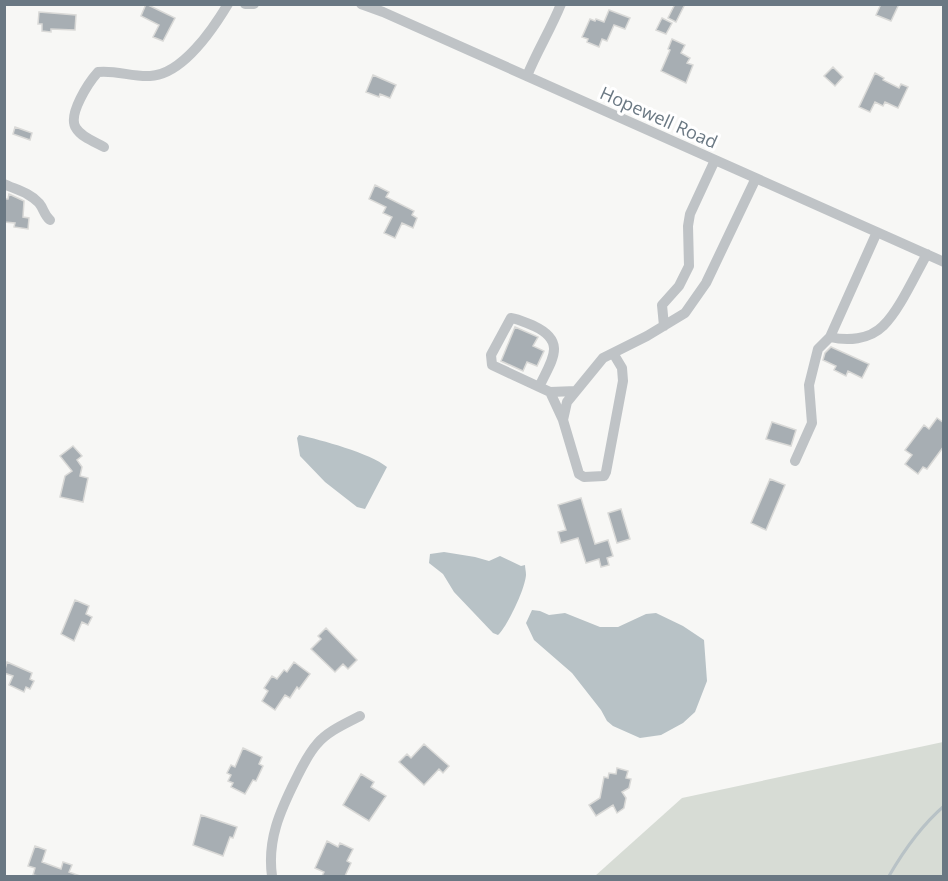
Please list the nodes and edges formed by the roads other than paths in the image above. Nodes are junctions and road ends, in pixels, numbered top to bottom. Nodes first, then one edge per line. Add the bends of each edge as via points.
1 (228, 4) edge
2 (245, 4) edge
3 (254, 4) edge
4 (361, 4) edge
5 (561, 4) edge
6 (527, 76) junction
7 (104, 147) dead end
8 (715, 160) junction
9 (756, 178) junction
10 (4, 184) edge
11 (50, 219) dead end
12 (877, 232) junction
13 (927, 254) junction
14 (944, 262) edge
15 (664, 326) junction
16 (830, 337) junction
17 (613, 353) junction
18 (539, 387) junction
19 (576, 391) junction
20 (550, 392) junction
21 (563, 420) junction
22 (795, 461) dead end
23 (360, 716) dead end
24 (272, 876) edge

1 - 7 street via 205,39 167,71 152,76 114,70 98,72 91,80 73,117 75,127 83,135
2 - 3 street
4 - 6 street, Hopewell Road
5 - 6 street
6 - 8 street, Hopewell Road
8 - 9 street, Hopewell Road
8 - 15 street via 692,205 688,226 690,261 685,276 662,305
9 - 12 street, Hopewell Road
9 - 15 street via 706,283 685,313
10 - 11 street via 30,194
12 - 13 street, Hopewell Road
12 - 16 street
13 - 14 street, Hopewell Road
13 - 16 street via 882,328 859,338
15 - 17 street
16 - 22 street via 818,349 809,385 812,423
17 - 19 street via 603,358
17 - 21 street via 622,368 623,381 604,476 580,476
18 - 18 street via 492,365 492,355 511,318 547,332 553,342 554,354
18 - 20 street
19 - 20 street
19 - 21 street via 567,402
20 - 21 street
23 - 24 street via 328,734 309,754 275,825 270,852

